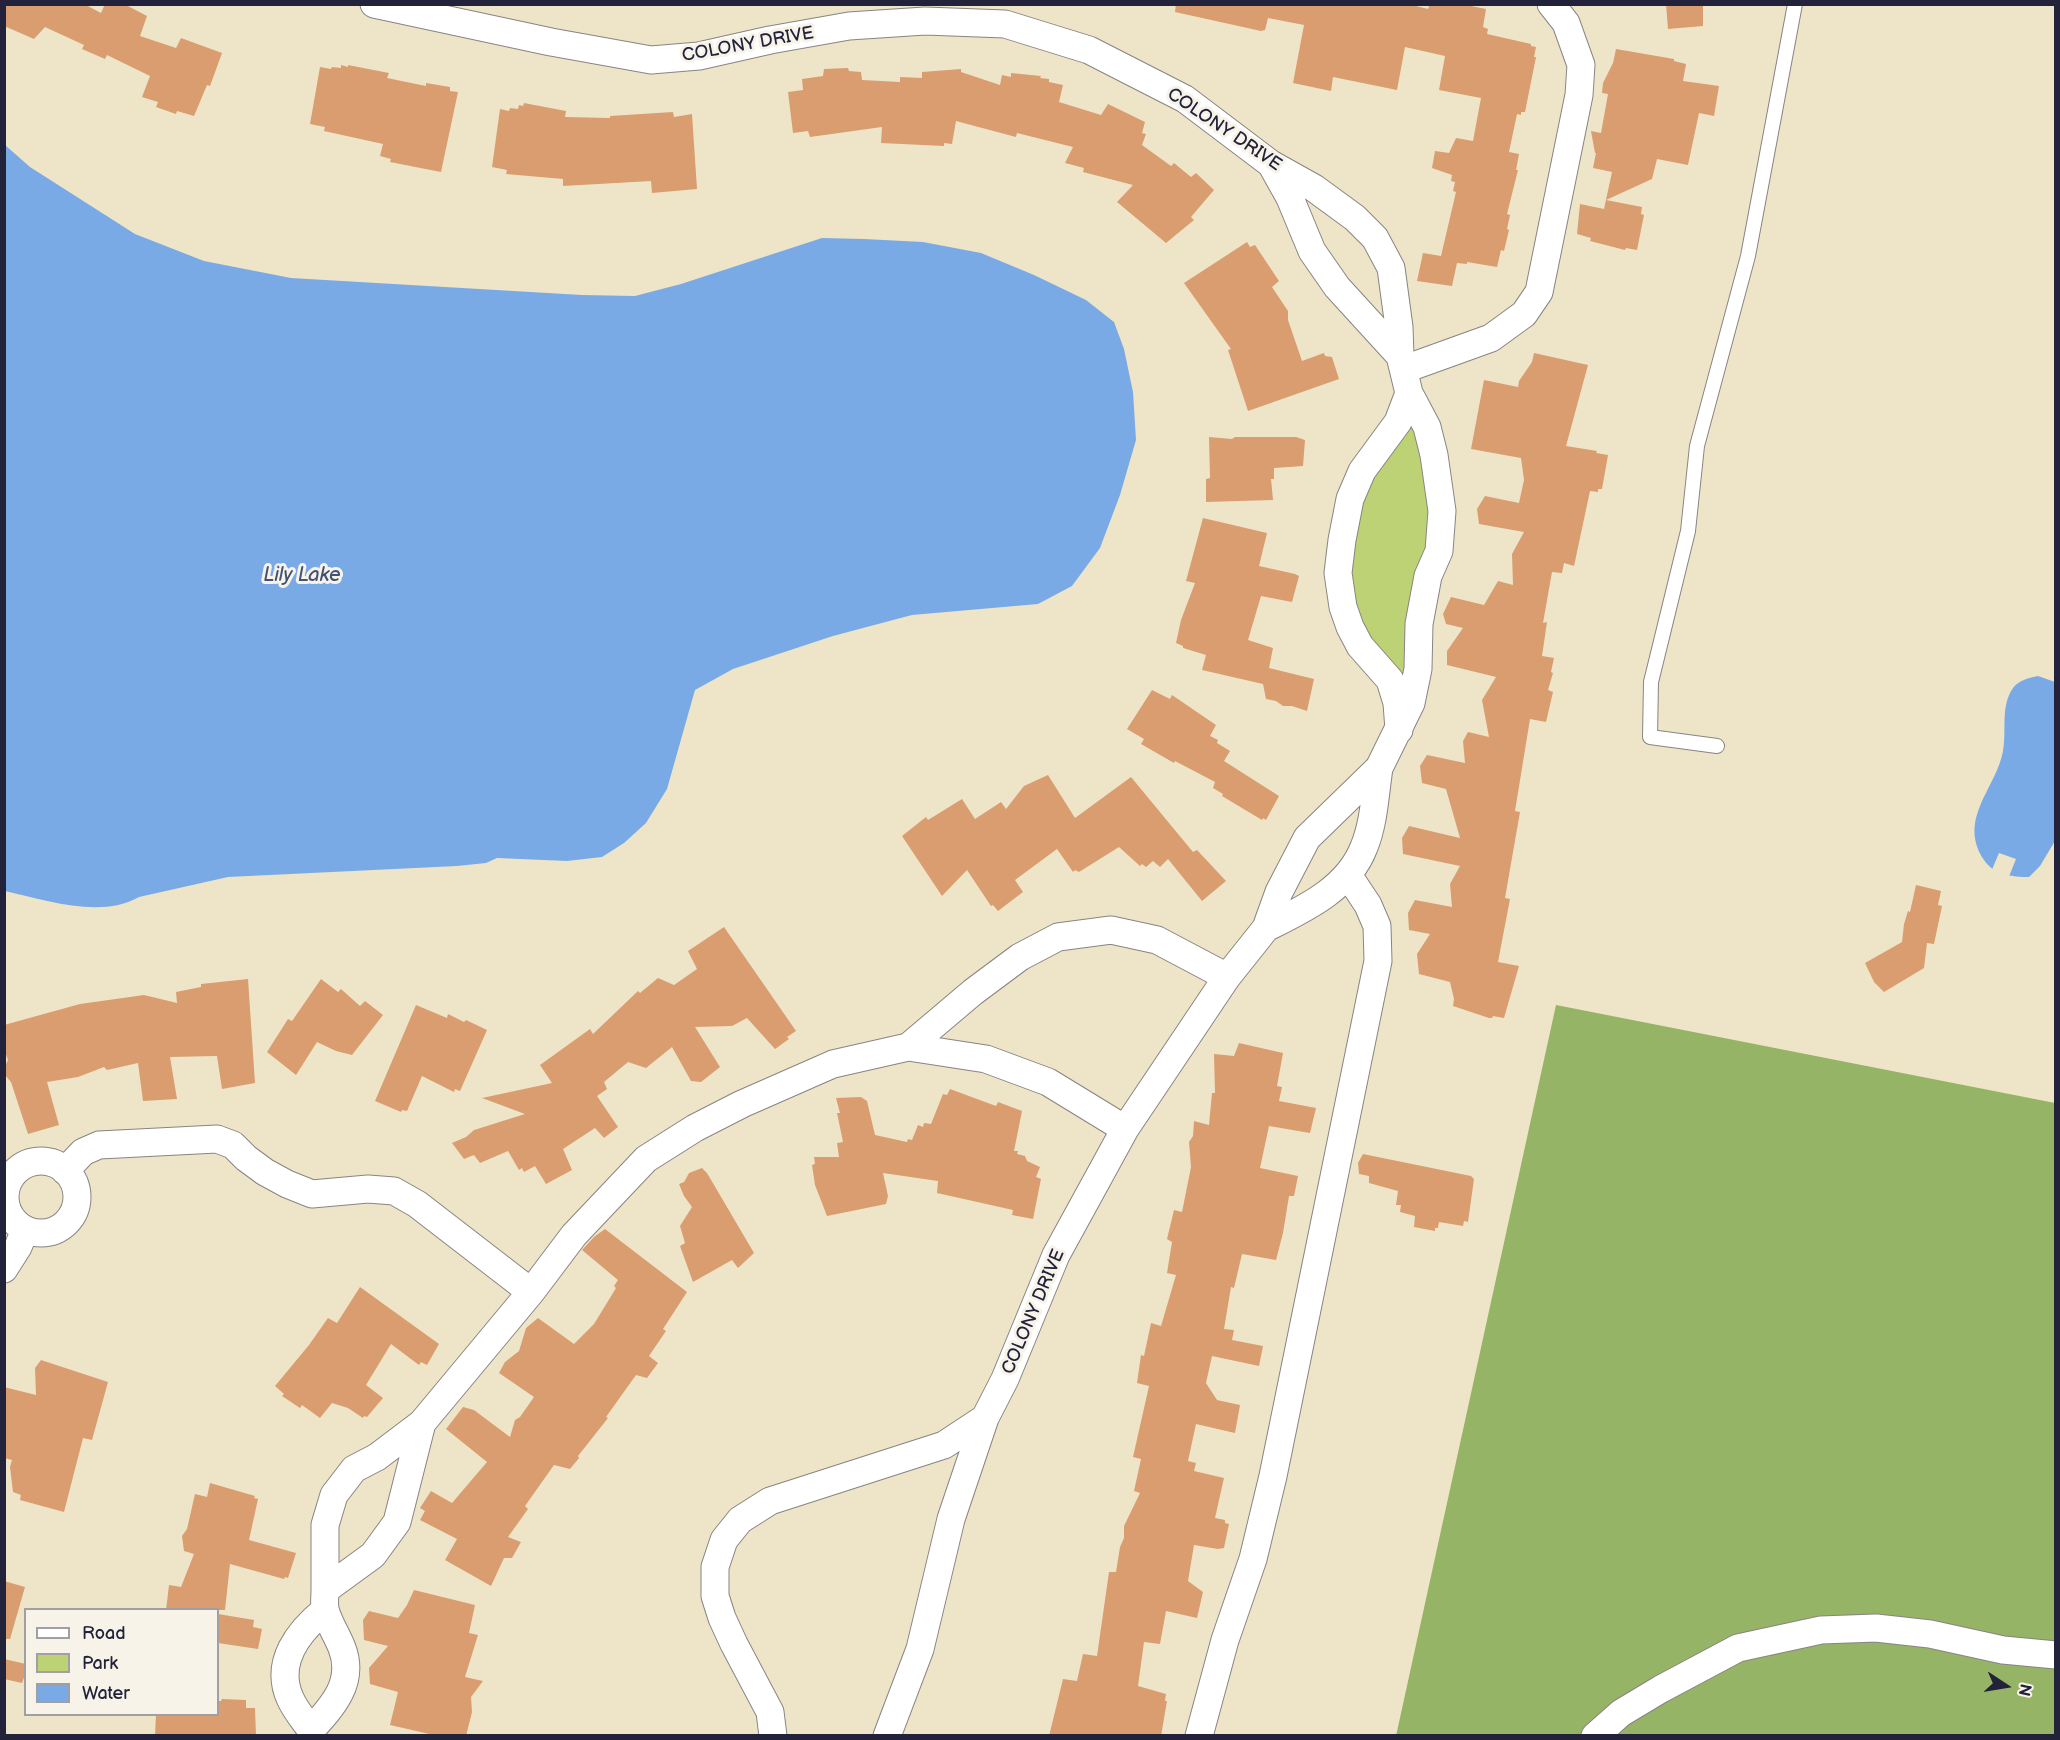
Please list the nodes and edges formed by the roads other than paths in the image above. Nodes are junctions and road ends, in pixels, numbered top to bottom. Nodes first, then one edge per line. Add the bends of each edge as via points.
1 (374, 4) edge
2 (1795, 4) edge
3 (1007, 14) edge
4 (1564, 14) edge
5 (1271, 164) junction
6 (1405, 373) junction
7 (1399, 730) junction
8 (1717, 746) dead end
9 (1379, 768) junction
10 (1348, 875) junction
11 (1266, 928) junction
12 (1227, 978) junction
13 (908, 1047) junction
14 (1125, 1129) junction
15 (65, 1171) junction
16 (25, 1230) junction
17 (4, 1269) edge
18 (531, 1292) junction
19 (986, 1418) junction
20 (422, 1423) junction
21 (325, 1600) junction
22 (2055, 1655) edge
23 (311, 1733) edge
24 (773, 1736) edge
25 (887, 1736) edge
26 (1199, 1736) edge
27 (1595, 1736) edge

1 - 3 street, COLONY DRIVE via 651,60 699,56 849,26
2 - 8 lane via 1748,256 1697,446 1688,531 1651,682 1650,737
3 - 5 street, COLONY DRIVE via 1185,99
4 - 6 street via 1581,65 1579,95 1539,292 1524,314 1491,338
5 - 6 street via 1312,251
5 - 6 street, COLONY DRIVE via 1314,188 1375,238 1391,268
6 - 7 street, COLONY DRIVE via 1434,455 1442,511 1439,551 1428,576 1419,624 1418,669 1411,704
6 - 7 street via 1398,422 1362,471 1350,499 1338,573 1342,607 1350,627 1360,646 1390,680
7 - 9 street, COLONY DRIVE
9 - 10 street, COLONY DRIVE via 1364,847
9 - 11 street, COLONY DRIVE via 1307,838 1279,892
10 - 11 street, COLONY DRIVE via 1315,903
10 - 26 street via 1377,926 1378,961 1271,1486
11 - 12 street, COLONY DRIVE
12 - 13 street via 1158,940 1111,930 1058,937 1020,957
12 - 14 street, COLONY DRIVE
13 - 14 street via 986,1059 1048,1082
13 - 18 street via 833,1064 694,1128 646,1159 574,1235
14 - 19 street, COLONY DRIVE via 1056,1255
15 - 16 street via 76,1192 72,1215 55,1230
15 - 16 street via 44,1161 32,1162 12,1175 6,1186 6,1209
15 - 18 street via 83,1152 99,1145 217,1139 233,1145 266,1172 312,1194 394,1191 417,1204
16 - 17 street
18 - 20 street
19 - 24 street via 944,1445 770,1501 740,1520 724,1540 715,1567 715,1596 734,1644 770,1712
19 - 25 street, COLONY DRIVE via 951,1520 920,1649
20 - 21 street via 397,1522 373,1555
20 - 21 street via 354,1469 334,1495 325,1525
21 - 23 street via 342,1647 346,1677 335,1703
21 - 23 street via 297,1638 285,1669 292,1702
22 - 27 street via 2003,1650 1898,1630 1821,1630 1738,1648 1631,1707

